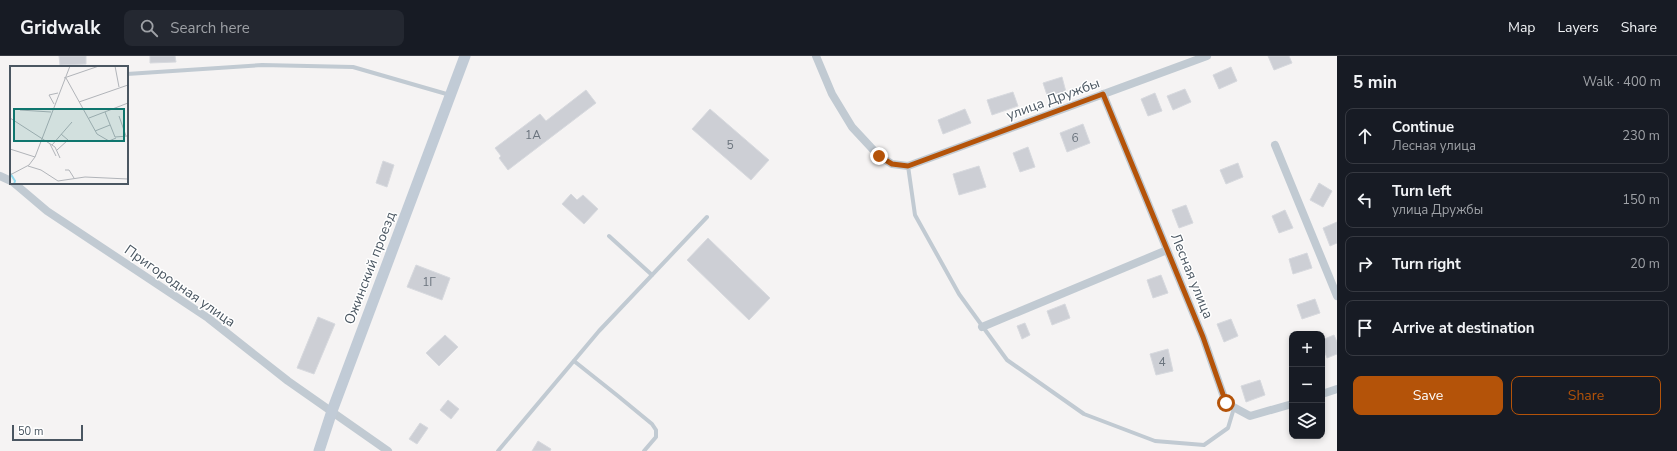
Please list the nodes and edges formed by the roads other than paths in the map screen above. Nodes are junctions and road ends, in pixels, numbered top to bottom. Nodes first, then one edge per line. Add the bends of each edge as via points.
1 (465, 56) edge
2 (816, 56) edge
3 (1207, 56) edge
4 (128, 74) edge
5 (1103, 94) junction
6 (450, 95) junction
7 (1275, 145) dead end
8 (908, 166) junction
9 (0, 176) edge
10 (10, 181) edge
11 (15, 184) edge
12 (707, 216) dead end
13 (609, 236) dead end
14 (1167, 250) junction
15 (652, 275) junction
16 (1337, 296) edge
17 (982, 327) junction
18 (574, 361) junction
19 (1337, 388) edge
20 (1325, 393) edge
21 (1289, 405) edge
22 (1234, 408) junction
23 (332, 411) junction
24 (319, 451) edge
25 (388, 451) edge
26 (498, 451) edge
27 (644, 451) edge

1 - 6 main road, Ожинский проезд
2 - 8 street via 832,94 852,127 879,156 892,164
3 - 5 street, улица Дружбы
4 - 6 lane via 262,65 353,67
5 - 8 street, улица Дружбы
5 - 14 street, Лесная улица
6 - 23 main road, Ожинский проезд
7 - 16 street
8 - 17 lane via 915,215 959,294
9 - 10 street
11 - 23 street, Пригородная улица via 47,212 208,318 288,381
12 - 15 lane
13 - 15 lane
14 - 17 street
14 - 22 street, Лесная улица via 1203,337 1226,403
15 - 18 lane
17 - 22 lane via 1007,360 1084,414 1155,441 1204,445 1228,428
18 - 26 lane
18 - 27 lane via 652,424 656,436
19 - 20 street
21 - 22 street via 1250,416
23 - 24 main road, Ожинский проезд
23 - 25 street, Пригородная улица

